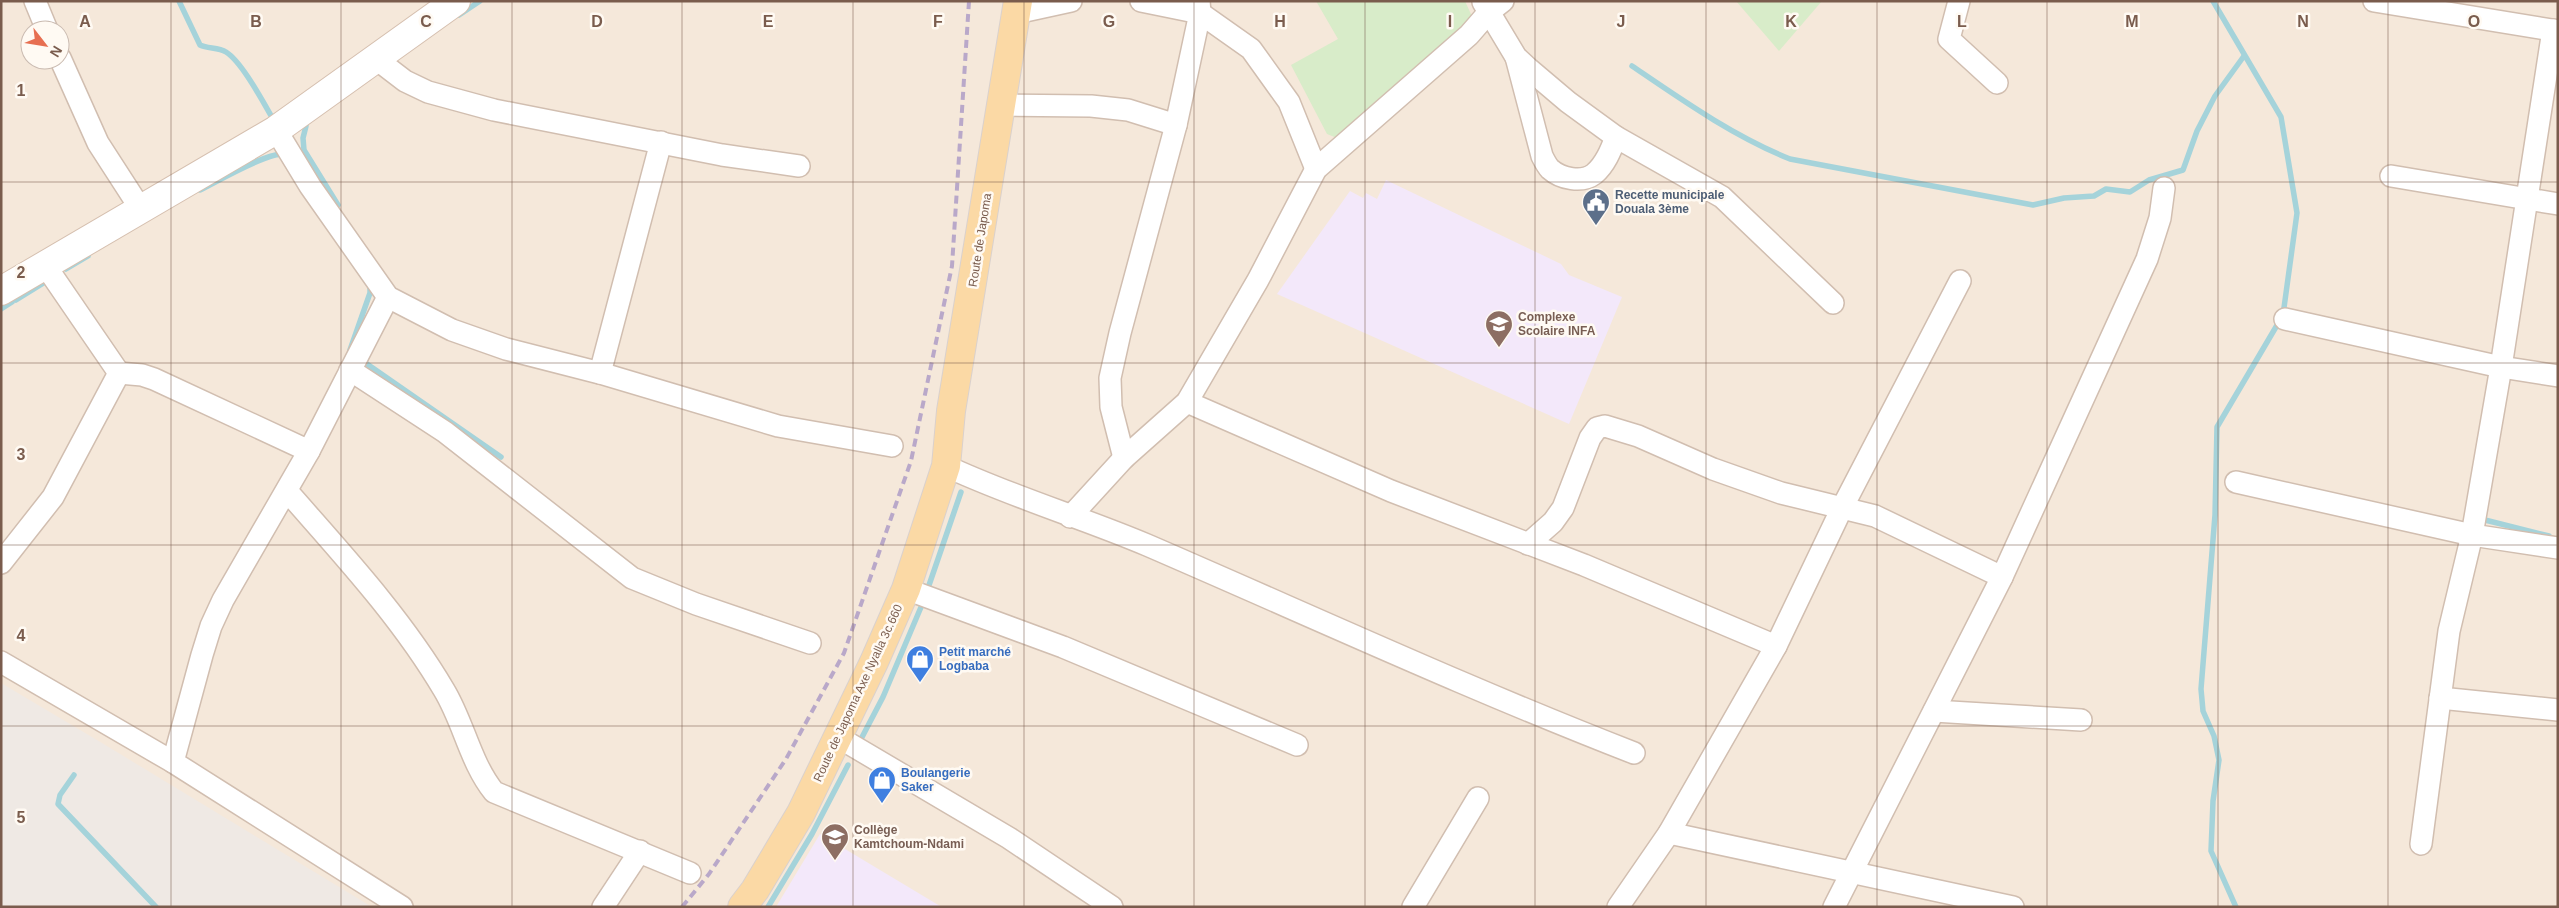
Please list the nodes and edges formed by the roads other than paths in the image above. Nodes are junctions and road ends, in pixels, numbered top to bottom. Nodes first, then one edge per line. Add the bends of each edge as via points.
1 (34, 1) edge
2 (456, 1) edge
3 (1141, 1) edge
4 (1958, 1) edge
5 (2374, 1) edge
6 (1058, 2) edge
7 (1492, 5) edge
8 (1017, 7) edge
9 (1200, 7) edge
10 (2474, 8) edge
11 (43, 20) edge
12 (2555, 30) edge
13 (1516, 57) junction
14 (376, 58) junction
15 (65, 70) edge
16 (1997, 83) dead end
17 (1002, 105) junction
18 (1176, 126) junction
19 (276, 130) junction
20 (1616, 137) junction
21 (661, 142) junction
22 (799, 166) dead end
23 (1316, 169) junction
24 (2390, 176) dead end
25 (2164, 188) dead end
26 (2527, 199) junction
27 (2558, 204) edge
28 (140, 208) junction
29 (45, 265) junction
30 (1960, 280) dead end
31 (1, 292) edge
32 (388, 297) junction
33 (1833, 303) dead end
34 (2285, 319) dead end
35 (2501, 368) junction
36 (350, 370) junction
37 (118, 373) junction
38 (600, 373) junction
39 (2558, 376) edge
40 (1187, 402) junction
41 (892, 446) dead end
42 (309, 451) junction
43 (1124, 458) junction
44 (946, 466) junction
45 (2236, 482) dead end
46 (287, 491) junction
47 (1842, 508) junction
48 (1070, 517) junction
49 (2472, 535) junction
50 (1528, 544) junction
51 (2558, 548) edge
52 (1, 563) edge
53 (2002, 577) junction
54 (906, 589) junction
55 (810, 643) dead end
56 (1776, 646) junction
57 (1, 662) edge
58 (2440, 698) junction
59 (2558, 710) edge
60 (1934, 712) junction
61 (2081, 720) dead end
62 (838, 737) junction
63 (1296, 745) dead end
64 (1634, 753) dead end
65 (173, 762) junction
66 (1478, 798) dead end
67 (1670, 833) junction
68 (2421, 844) dead end
69 (640, 851) junction
70 (1851, 872) junction
71 (690, 873) dead end
72 (402, 907) edge
73 (604, 907) edge
74 (742, 907) edge
75 (1112, 907) edge
76 (1413, 907) edge
77 (1618, 907) edge
78 (1834, 907) edge
79 (2012, 907) edge

1 - 11 street
2 - 14 main road
3 - 9 street
4 - 16 street via 1950,40
5 - 10 street
6 - 8 street
7 - 13 street
7 - 23 street via 1469,35
8 - 17 main road, Route de Japoma
9 - 18 street
9 - 23 street via 1251,49 1289,102
10 - 12 street
12 - 26 street
13 - 20 street via 1568,102
13 - 20 street via 1542,156 1550,169 1564,177 1579,180 1593,175 1606,160
14 - 19 main road
14 - 21 street via 405,81 428,92 494,110
15 - 28 street via 98,143
17 - 18 street via 1091,106 1128,110
17 - 44 main road, Route de Japoma via 951,411
18 - 43 street via 1110,378 1111,407
19 - 28 main road
19 - 32 street via 310,186
20 - 33 street via 1722,197
21 - 22 street
21 - 38 street
23 - 40 street via 1258,280
24 - 26 street
25 - 53 street via 2160,218 2147,259
26 - 27 street
26 - 35 street
28 - 29 main road
29 - 31 main road
29 - 37 street
30 - 47 street
32 - 36 street
32 - 38 street via 452,330 506,349
34 - 35 street
35 - 39 street
35 - 49 street
36 - 42 street
36 - 55 street via 445,432 632,578
37 - 42 street via 154,379
37 - 52 street via 53,497
38 - 41 street via 778,426
40 - 43 street
40 - 50 street via 1390,490
42 - 46 street
43 - 48 street
44 - 48 street
44 - 54 main road, Route de Japoma Axe Nyalla 3c.660
45 - 49 street
46 - 65 street via 211,626
46 - 69 street via 360,576 419,653 445,691 480,771 494,792
47 - 50 street via 1781,494 1638,436 1605,426 1597,428 1590,438 1563,508 1553,522
47 - 53 street via 1875,516
47 - 56 street
48 - 64 street via 1135,540 1523,710
49 - 51 street
49 - 58 street via 2449,631
50 - 56 street
53 - 60 street
54 - 62 main road, Route de Japoma Axe Nyalla 3c.660
54 - 63 street via 1063,647
56 - 67 street
57 - 65 street
58 - 59 street
58 - 68 street
60 - 61 street
60 - 70 street
62 - 74 main road, Route de Japoma Axe Nyalla 3c.660 via 801,813
62 - 75 street via 1009,838
65 - 72 street
66 - 76 street
67 - 70 street
67 - 77 street
69 - 71 street
69 - 73 street
70 - 78 street
70 - 79 street

